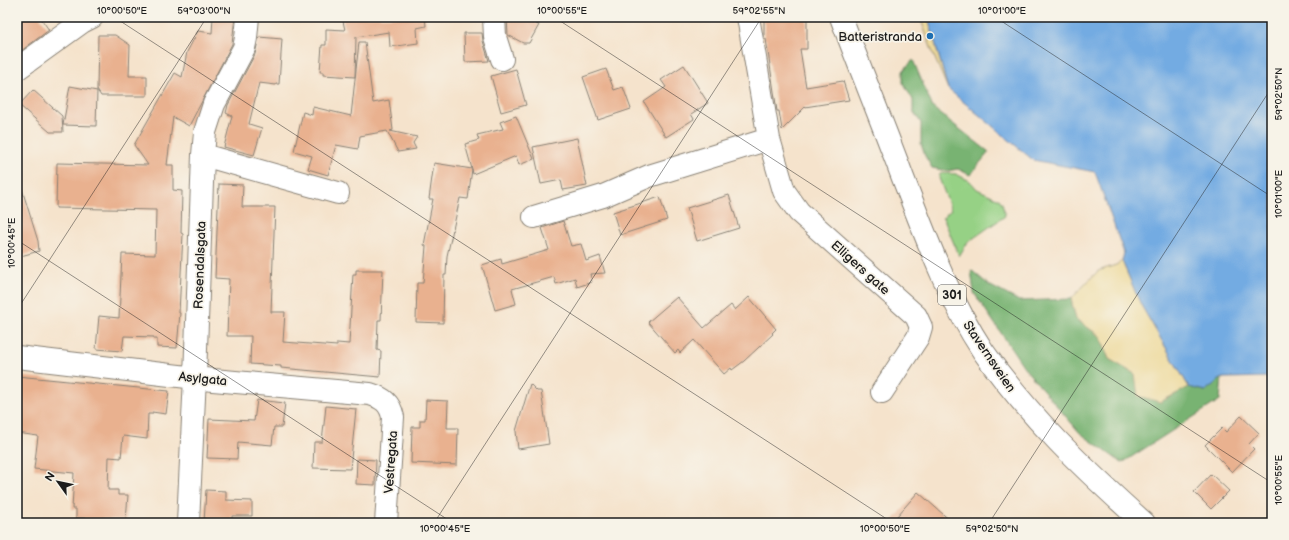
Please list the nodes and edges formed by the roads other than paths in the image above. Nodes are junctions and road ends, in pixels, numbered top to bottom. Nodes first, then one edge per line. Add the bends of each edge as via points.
1 (92, 17) edge
2 (248, 17) edge
3 (494, 17) edge
4 (748, 17) edge
5 (841, 17) edge
6 (502, 59) dead end
7 (17, 69) edge
8 (769, 139) junction
9 (203, 155) junction
10 (338, 193) dead end
11 (534, 217) dead end
12 (17, 357) edge
13 (195, 377) junction
14 (882, 392) dead end
15 (387, 402) joint
16 (188, 523) edge
17 (386, 523) edge
18 (1144, 523) edge

1 - 7 street
2 - 9 street, Rosendalsgata via 244,48 214,104 205,132
3 - 6 street via 495,37
4 - 8 street, Elligers gate
5 - 18 street, Stavernsveien / 301 via 924,232 966,323 1012,391 1030,412 1100,484
8 - 11 street via 649,176 603,196
8 - 14 street, Elligers gate via 784,191 799,212 916,316 921,327 918,337
9 - 10 street
9 - 13 street, Rosendalsgata
12 - 13 street, Asylgata
13 - 15 street, Asylgata via 370,394
13 - 16 street, Rosendalsgata
15 - 17 street, Vestregata via 392,409 393,417

